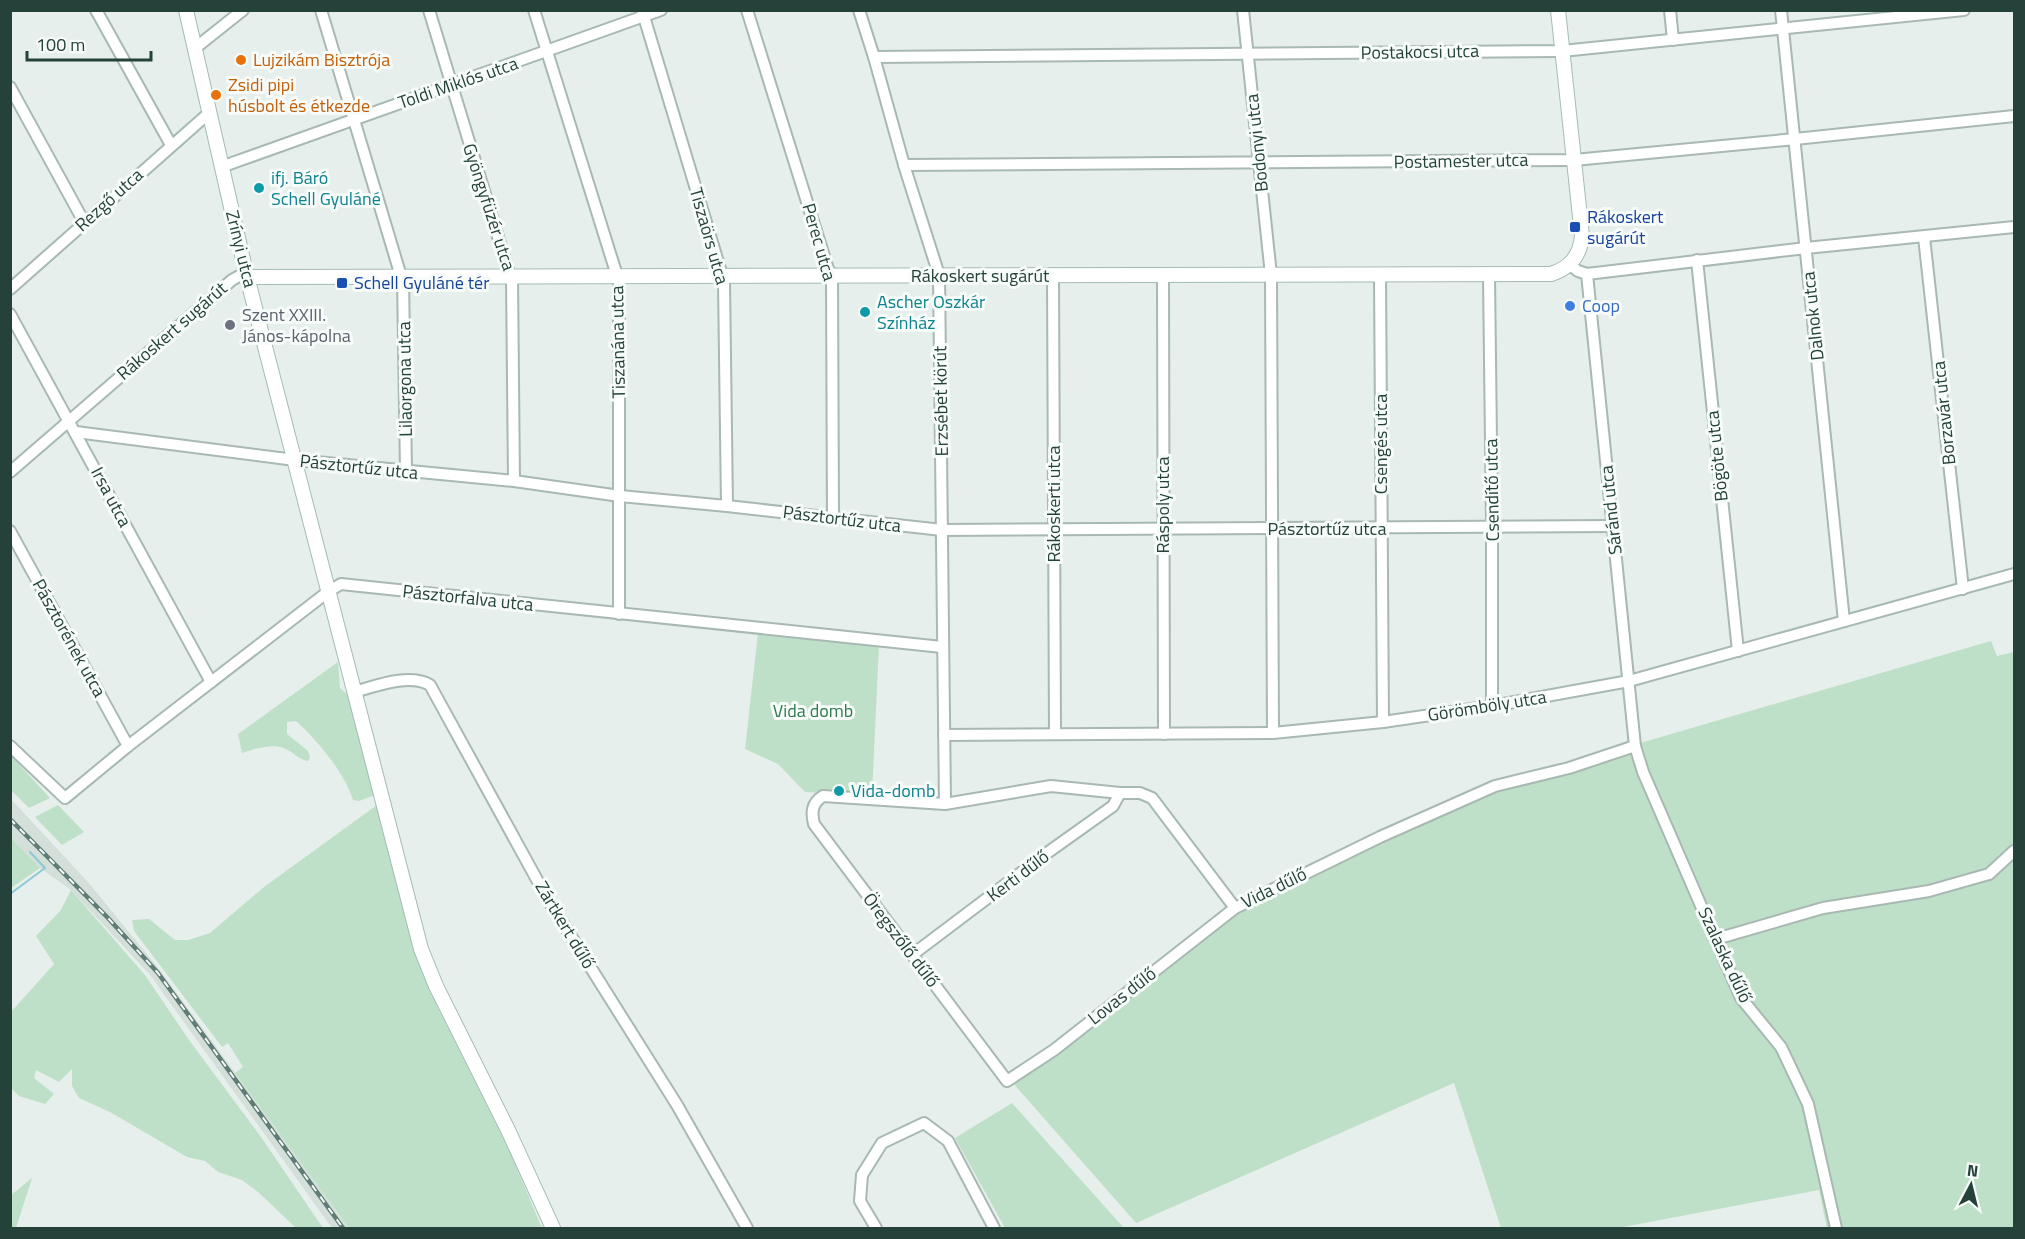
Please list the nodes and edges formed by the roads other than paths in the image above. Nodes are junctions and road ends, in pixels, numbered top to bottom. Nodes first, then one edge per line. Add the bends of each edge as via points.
1 (96, 10) edge
2 (186, 10) edge
3 (243, 10) edge
4 (321, 10) edge
5 (429, 10) edge
6 (534, 10) edge
7 (661, 10) edge
8 (747, 10) edge
9 (859, 10) edge
10 (1243, 10) edge
11 (1558, 10) edge
12 (1670, 10) edge
13 (1781, 10) edge
14 (1964, 10) edge
15 (643, 14) edge
16 (1783, 29) junction
17 (1673, 40) junction
18 (194, 49) junction
19 (1562, 51) junction
20 (546, 53) junction
21 (1247, 54) junction
22 (874, 57) junction
23 (451, 86) junction
24 (10, 87) edge
25 (209, 113) junction
26 (2014, 116) edge
27 (355, 120) junction
28 (1795, 140) junction
29 (171, 145) junction
30 (1574, 160) junction
31 (1259, 163) junction
32 (904, 165) junction
33 (221, 166) junction
34 (84, 222) junction
35 (2014, 227) edge
36 (1924, 237) junction
37 (1806, 248) junction
38 (1697, 260) junction
39 (1570, 265) junction
40 (1587, 274) junction
41 (832, 275) junction
42 (939, 275) junction
43 (1163, 275) junction
44 (1271, 275) junction
45 (1380, 275) junction
46 (1489, 275) junction
47 (722, 276) junction
48 (1053, 276) junction
49 (247, 277) junction
50 (512, 277) junction
51 (617, 277) junction
52 (404, 278) junction
53 (10, 289) edge
54 (10, 314) edge
55 (70, 420) junction
56 (76, 432) junction
57 (295, 460) junction
58 (10, 472) edge
59 (406, 472) junction
60 (514, 481) junction
61 (620, 496) junction
62 (727, 506) junction
63 (833, 518) junction
64 (1492, 526) junction
65 (1613, 526) junction
66 (1163, 529) junction
67 (1272, 529) junction
68 (1382, 529) junction
69 (942, 530) junction
70 (1054, 530) junction
71 (10, 531) edge
72 (2014, 574) edge
73 (1963, 589) junction
74 (328, 591) junction
75 (619, 614) junction
76 (1844, 621) junction
77 (942, 647) junction
78 (1738, 651) junction
79 (1629, 681) junction
80 (211, 682) junction
81 (354, 692) junction
82 (1492, 706) junction
83 (1383, 722) junction
84 (1055, 733) junction
85 (1273, 733) junction
86 (1164, 734) junction
87 (944, 735) junction
88 (128, 746) junction
89 (1635, 746) junction
90 (10, 747) edge
91 (1120, 793) junction
92 (823, 796) joint
93 (945, 804) junction
94 (2014, 851) edge
95 (1235, 908) junction
96 (1716, 939) junction
97 (912, 956) junction
98 (1007, 1081) joint
99 (553, 1228) edge
100 (747, 1228) edge
101 (876, 1228) edge
102 (994, 1228) edge
103 (1836, 1228) edge

1 - 29 street
2 - 18 street, Zrínyi utca
3 - 18 street
4 - 27 street, Lilaorgona utca
5 - 23 street, Gyöngyfüzér utca
6 - 20 street, Tiszanána utca
7 - 15 street, Toldi Miklós utca
8 - 41 street, Perec utca
9 - 22 street, Erzsébet körút
10 - 21 street, Bodonyi utca
11 - 19 street
12 - 17 street
13 - 16 street, Dalnok utca
14 - 16 street, Postakocsi utca
15 - 20 street, Toldi Miklós utca
15 - 47 street, Tiszaörs utca
16 - 17 street, Postakocsi utca
16 - 28 street, Dalnok utca
17 - 19 street, Postakocsi utca
18 - 25 street, Zrínyi utca
19 - 21 street, Postakocsi utca
19 - 30 street
20 - 23 street, Toldi Miklós utca
20 - 51 street, Tiszanána utca
21 - 22 street, Postakocsi utca
21 - 31 street, Bodonyi utca
22 - 32 street, Erzsébet körút
23 - 27 street, Toldi Miklós utca
23 - 50 street, Gyöngyfüzér utca
24 - 34 street
25 - 29 street, Rezgő utca
25 - 33 street, Zrínyi utca
26 - 28 street, Postamester utca
27 - 33 street, Toldi Miklós utca
27 - 52 street, Lilaorgona utca
28 - 30 street, Postamester utca
28 - 37 street, Dalnok utca
29 - 34 street, Rezgő utca
30 - 31 street, Postamester utca
30 - 39 street via 1582,236 1579,252
31 - 32 street, Postamester utca
31 - 44 street, Bodonyi utca
32 - 42 street, Erzsébet körút
33 - 49 street, Zrínyi utca
34 - 53 street, Rezgő utca
35 - 36 street
36 - 37 street
36 - 73 street, Borzavár utca
37 - 38 street
37 - 76 street, Dalnok utca
38 - 40 street
38 - 78 street, Bögöte utca
39 - 40 street
39 - 46 street, Rákoskert sugárút via 1551,274
40 - 65 street, Sáránd utca
41 - 42 street, Rákoskert sugárút
41 - 47 street, Rákoskert sugárút
41 - 63 street, Perec utca
42 - 48 street, Rákoskert sugárút
42 - 69 street, Erzsébet körút
43 - 44 street, Rákoskert sugárút
43 - 48 street, Rákoskert sugárút
43 - 66 street, Ráspoly utca
44 - 45 street, Rákoskert sugárút
44 - 67 street, Bodonyi utca
45 - 46 street, Rákoskert sugárút
45 - 68 street, Csengés utca
46 - 64 street, Csendítő utca
47 - 51 street, Rákoskert sugárút
47 - 62 street, Tiszaörs utca
48 - 70 street, Rákoskerti utca
49 - 52 street, Rákoskert sugárút
49 - 55 street, Rákoskert sugárút via 232,280
49 - 57 street, Zrínyi utca
50 - 51 street, Rákoskert sugárút
50 - 52 street, Rákoskert sugárút
50 - 60 street, Gyöngyfüzér utca
51 - 61 street, Tiszanána utca
52 - 59 street, Lilaorgona utca
54 - 55 street, Irsa utca
55 - 56 street, Irsa utca
55 - 58 street, Rákoskert sugárút
56 - 57 street, Pásztortűz utca
56 - 80 street, Irsa utca
57 - 59 street, Pásztortűz utca
57 - 74 street, Zrínyi utca
59 - 60 street, Pásztortűz utca
60 - 61 street, Pásztortűz utca
61 - 62 street, Pásztortűz utca
61 - 75 street, Tiszanána utca
62 - 63 street, Pásztortűz utca
63 - 69 street, Pásztortűz utca
64 - 65 street, Pásztortűz utca
64 - 68 street, Pásztortűz utca
64 - 82 street, Csendítő utca
65 - 79 street, Sáránd utca
66 - 67 street, Pásztortűz utca
66 - 70 street, Pásztortűz utca
66 - 86 street, Ráspoly utca
67 - 68 street, Pásztortűz utca
67 - 85 street, Bodonyi utca
68 - 83 street, Csengés utca
69 - 70 street, Pásztortűz utca
69 - 77 street, Erzsébet körút
70 - 84 street, Rákoskerti utca
71 - 88 street, Pásztorének utca
72 - 73 street, Görömböly utca
73 - 76 street, Görömböly utca
74 - 75 street, Pásztorfalva utca via 340,584
74 - 80 street, Pásztorfalva utca
74 - 81 street, Zrínyi utca
75 - 77 street, Pásztorfalva utca
76 - 78 street, Görömböly utca
77 - 87 street, Erzsébet körút
78 - 79 street, Görömböly utca
79 - 82 street, Görömböly utca
79 - 89 street, Sáránd utca
80 - 88 street, Pásztorfalva utca
81 - 99 street, Zrínyi utca via 428,968
81 - 100 street, Zártkert dűlő via 394,682 422,680 430,685 547,898 677,1105
82 - 83 street, Görömböly utca
83 - 85 street, Görömböly utca
84 - 86 street, Görömböly utca
84 - 87 street, Görömböly utca
85 - 86 street, Görömböly utca
87 - 93 street, Erzsébet körút
88 - 90 street, Pásztorfalva utca via 65,798
89 - 95 street, Vida dűlő via 1569,768 1495,786
89 - 96 street, Szalaska dűlő
91 - 93 street, Vida dűlő via 1051,786
91 - 95 street, Vida dűlő via 1140,793 1152,798
91 - 97 street, Kerti dűlő via 1113,806
92 - 93 street, Vida dűlő
92 - 97 street, Öregszőlő dűlő via 813,807 814,824
94 - 96 street via 1989,874 1929,891 1823,908
95 - 98 street, Lovas dűlő via 1054,1050
96 - 103 street, Szalaska dűlő via 1742,998 1781,1047 1808,1104
97 - 98 street, Öregszőlő dűlő
101 - 102 street via 860,1201 862,1174 882,1143 924,1123 948,1141

